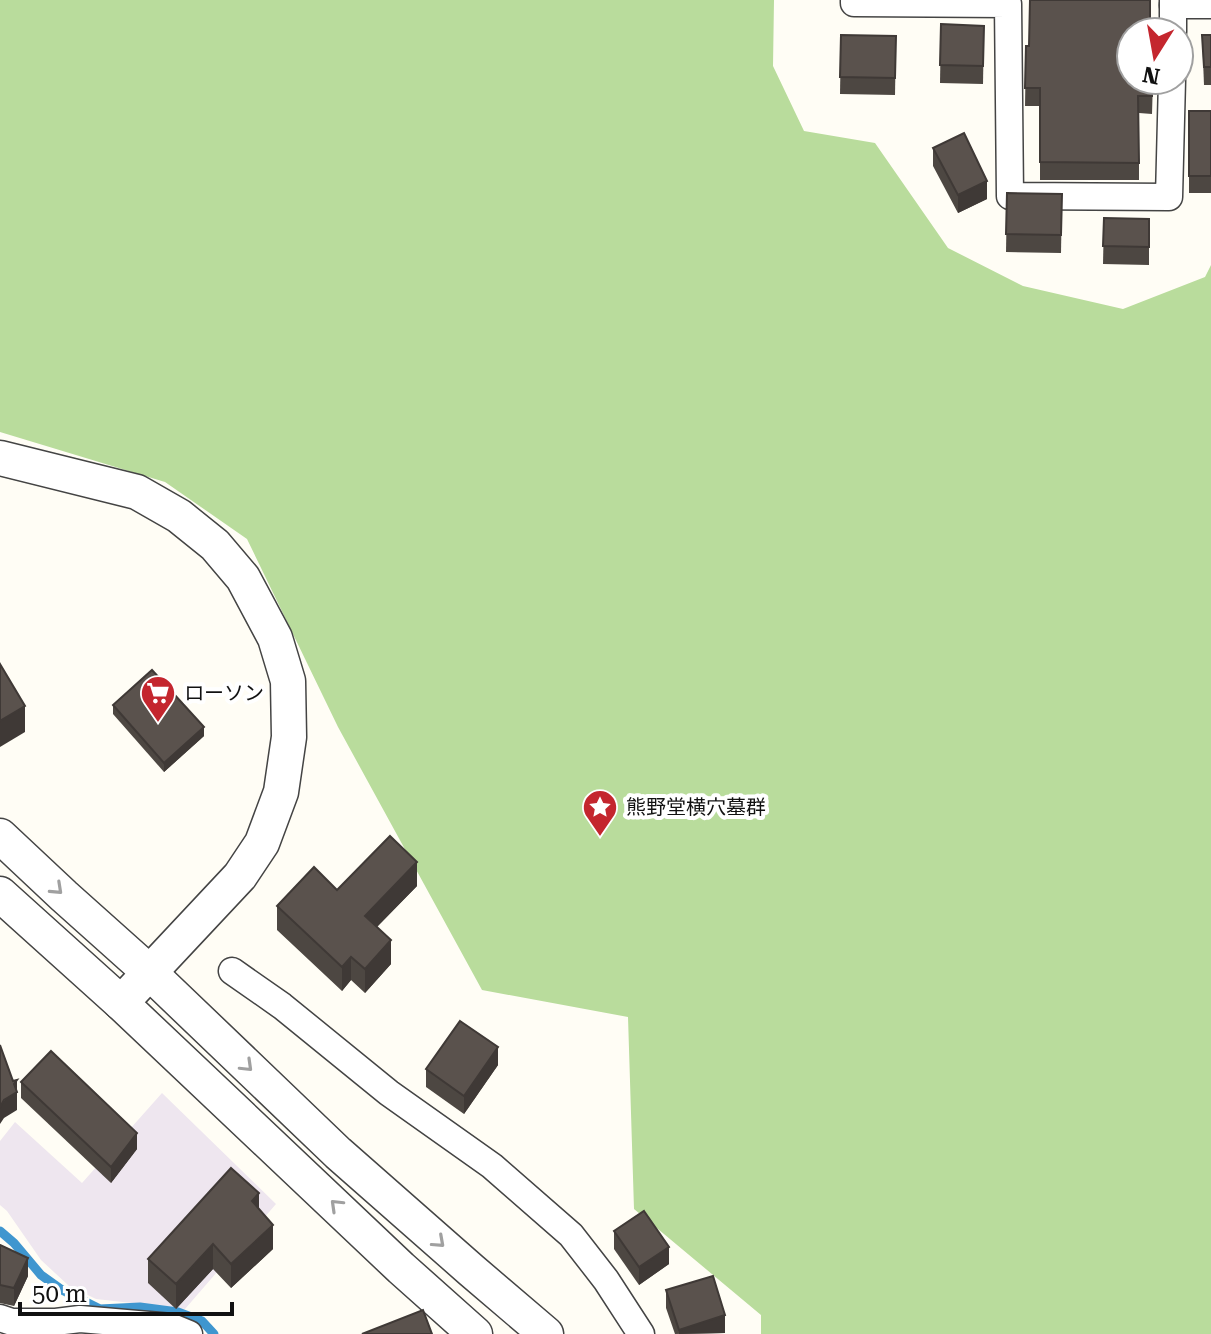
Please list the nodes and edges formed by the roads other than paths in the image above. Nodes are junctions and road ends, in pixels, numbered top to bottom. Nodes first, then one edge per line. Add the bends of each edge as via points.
1 (854, 0) edge
2 (1173, 2) edge
3 (1211, 5) edge
4 (1172, 96) edge
5 (0, 458) edge
6 (0, 836) edge
7 (0, 894) edge
8 (232, 971) dead end
9 (149, 972) junction
10 (121, 1003) junction
11 (0, 1318) edge
12 (189, 1334) edge
13 (475, 1334) edge
14 (546, 1334) edge
15 (641, 1334) edge

1 - 4 street via 1008,4 1010,196 1169,197
2 - 3 street
5 - 9 street via 137,492 179,516 215,545 243,578 275,638 288,681 289,737 281,792 262,843 240,876
6 -> 9 street
7 - 10 street
8 - 15 street via 492,1166 571,1235
9 - 10 street
9 -> 14 street via 338,1153
13 -> 10 street
11 - 12 street via 95,1320 172,1327

